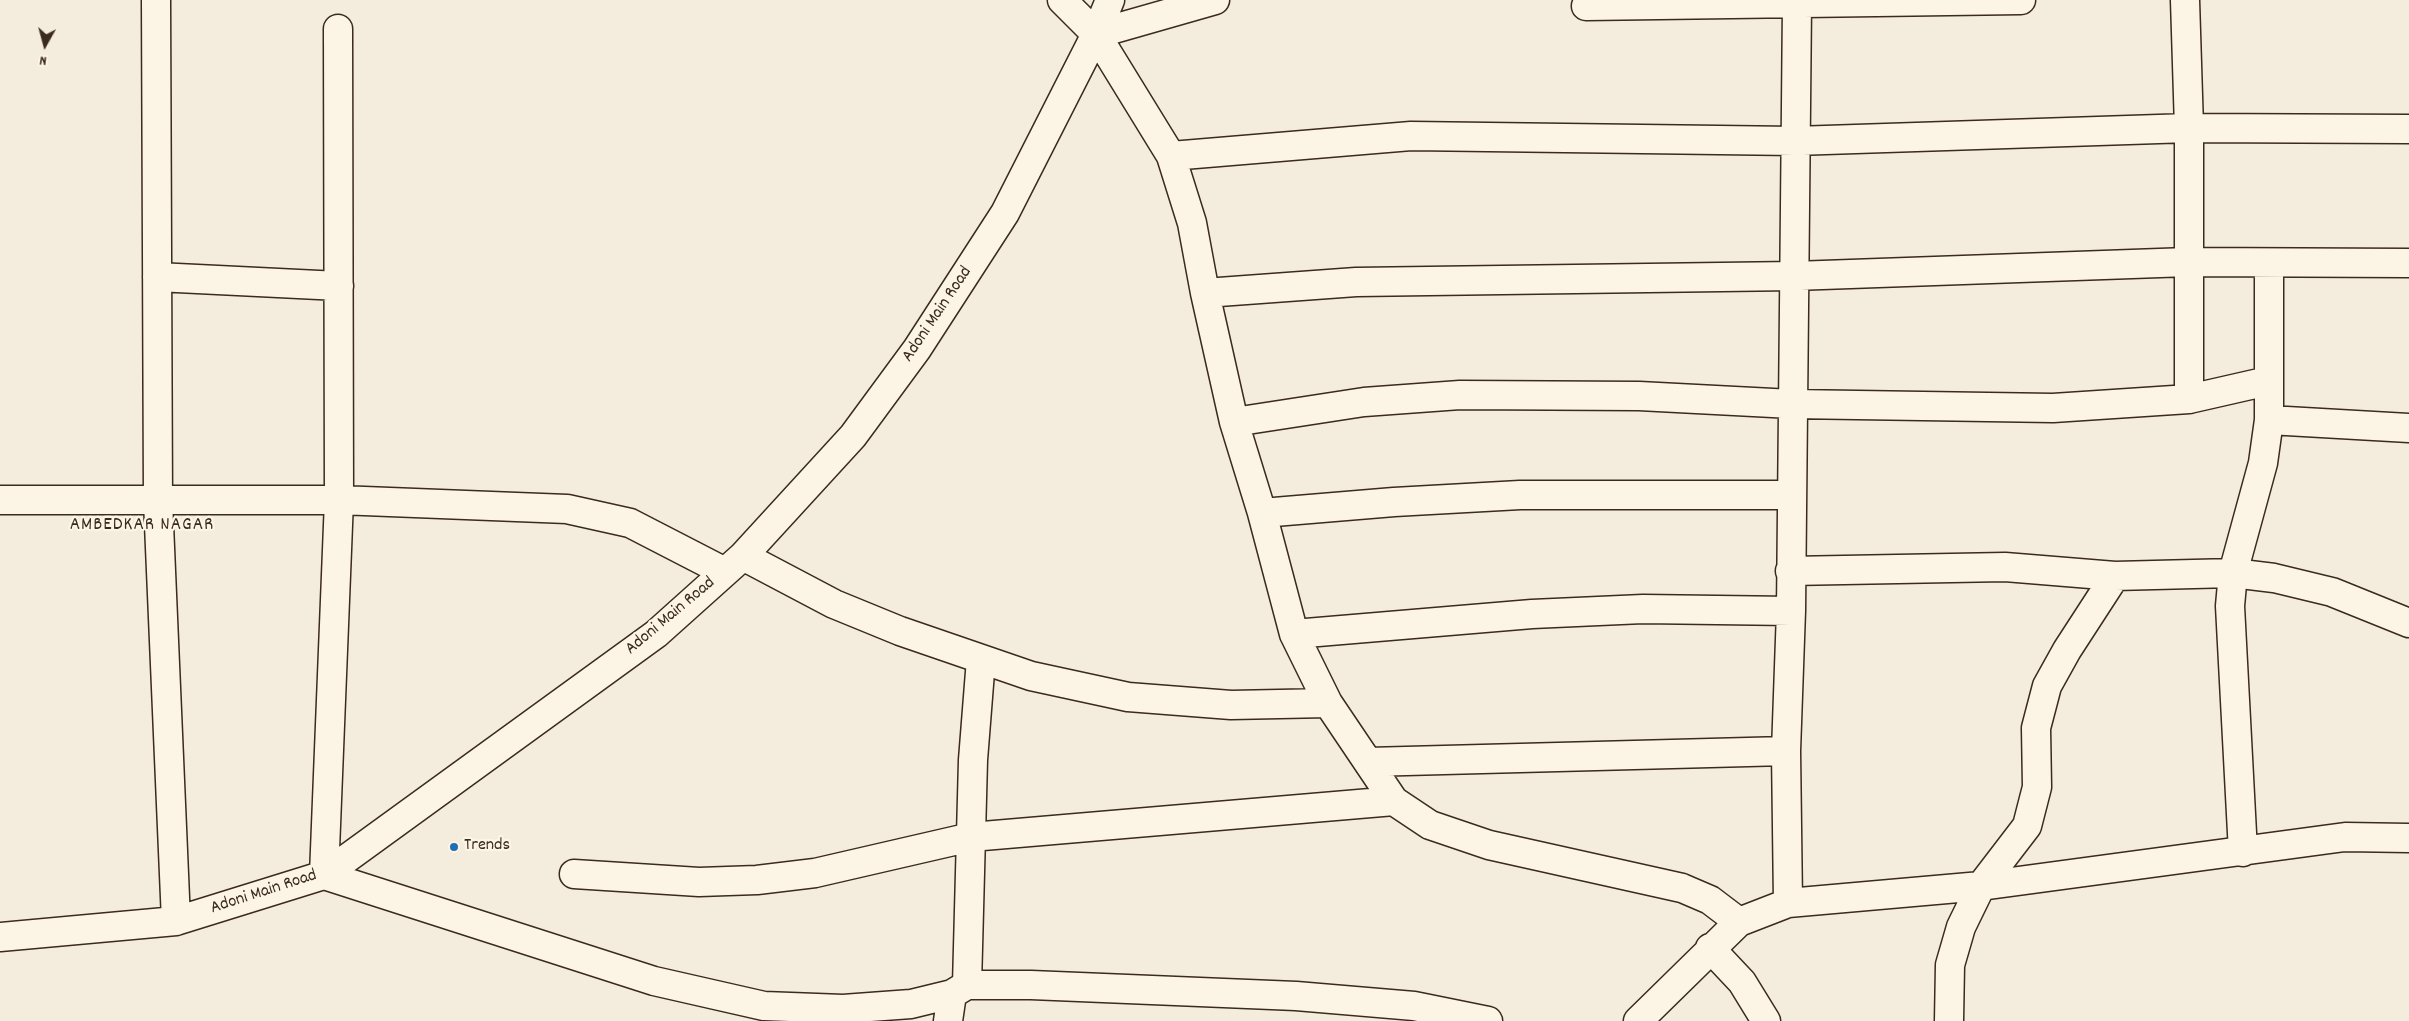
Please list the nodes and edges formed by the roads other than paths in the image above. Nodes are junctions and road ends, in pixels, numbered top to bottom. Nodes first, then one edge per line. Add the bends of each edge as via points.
1 (156, 0) edge
2 (1062, 0) edge
3 (1110, 0) edge
4 (1215, 0) edge
5 (2021, 0) edge
6 (2185, 0) edge
7 (1797, 4) junction
8 (1586, 6) dead end
9 (338, 29) dead end
10 (1096, 34) junction
11 (2189, 128) junction
12 (2409, 129) edge
13 (1795, 141) junction
14 (1171, 156) junction
15 (2188, 262) junction
16 (2269, 263) junction
17 (2409, 263) edge
18 (1794, 276) junction
19 (157, 277) junction
20 (338, 286) junction
21 (1205, 293) junction
22 (2268, 382) junction
23 (2189, 399) junction
24 (1792, 404) junction
25 (2269, 420) junction
26 (1234, 422) junction
27 (2409, 428) edge
28 (1791, 494) junction
29 (0, 500) edge
30 (339, 500) junction
31 (158, 501) junction
32 (1262, 513) junction
33 (734, 564) junction
34 (1790, 571) junction
35 (2233, 573) junction
36 (2115, 576) junction
37 (1791, 611) junction
38 (2409, 623) edge
39 (1294, 634) junction
40 (981, 659) junction
41 (1328, 703) junction
42 (1786, 751) junction
43 (1368, 762) junction
44 (1394, 802) junction
45 (971, 837) junction
46 (2409, 838) edge
47 (2244, 852) junction
48 (574, 874) dead end
49 (324, 875) junction
50 (1981, 886) junction
51 (1788, 903) junction
52 (176, 921) junction
53 (1739, 922) junction
54 (0, 937) edge
55 (1710, 948) junction
56 (959, 989) junction
57 (948, 1021) edge
58 (1488, 1021) edge
59 (1638, 1021) edge
60 (1766, 1021) edge
61 (1949, 1021) edge

1 - 19 street
2 - 10 street
3 - 10 street, Adoni Main Road
4 - 10 street
5 - 7 street
6 - 11 street
7 - 8 street
7 - 13 street
9 - 20 street
10 - 14 street
10 - 33 street, Adoni Main Road via 1005,213 917,349 853,436
11 - 12 street
11 - 13 street
11 - 15 street
13 - 14 street via 1411,136
13 - 18 street
14 - 21 street via 1192,223
15 - 16 street
15 - 18 street
15 - 23 street
16 - 17 street
16 - 22 street
18 - 21 street via 1356,282
18 - 24 street
19 - 20 street
19 - 31 street
20 - 30 street
21 - 26 street
22 - 23 street
22 - 25 street
23 - 24 street via 2053,408
24 - 26 street via 1639,396 1460,394 1364,402
24 - 28 street
25 - 27 street
25 - 35 street via 2263,463
26 - 32 street
28 - 32 street via 1520,495
28 - 34 street
29 - 31 street
30 - 31 street
30 - 33 street via 567,509 630,523
30 - 49 street
31 - 52 street
32 - 39 street
33 - 40 street via 900,631
33 - 49 street, Adoni Main Road via 656,634
34 - 36 street via 2005,567
34 - 37 street
35 - 36 street
35 - 38 street via 2274,578 2332,592
35 - 47 street via 2230,606
36 - 50 street via 2047,686 2036,728 2037,787 2027,826
37 - 39 street via 1643,609 1532,614
37 - 42 street
39 - 41 street
40 - 41 street via 1030,676 1128,697 1231,705
40 - 45 street via 972,760
41 - 43 street
42 - 43 street
42 - 51 street
43 - 44 street
44 - 45 street
44 - 53 street via 1430,825 1489,845 1682,888 1710,900
45 - 48 street via 815,872 757,880 699,882
45 - 56 street
46 - 47 street via 2345,837
47 - 50 street
49 - 52 street, Adoni Main Road
49 - 56 street via 654,981 764,1006 843,1009 911,1004
50 - 51 street
50 - 61 street via 1961,927 1950,965
51 - 53 street
52 - 54 street, Adoni Main Road
53 - 55 street
55 - 59 street
55 - 60 street via 1742,982
56 - 57 street
56 - 58 street via 1296,996 1414,1006

